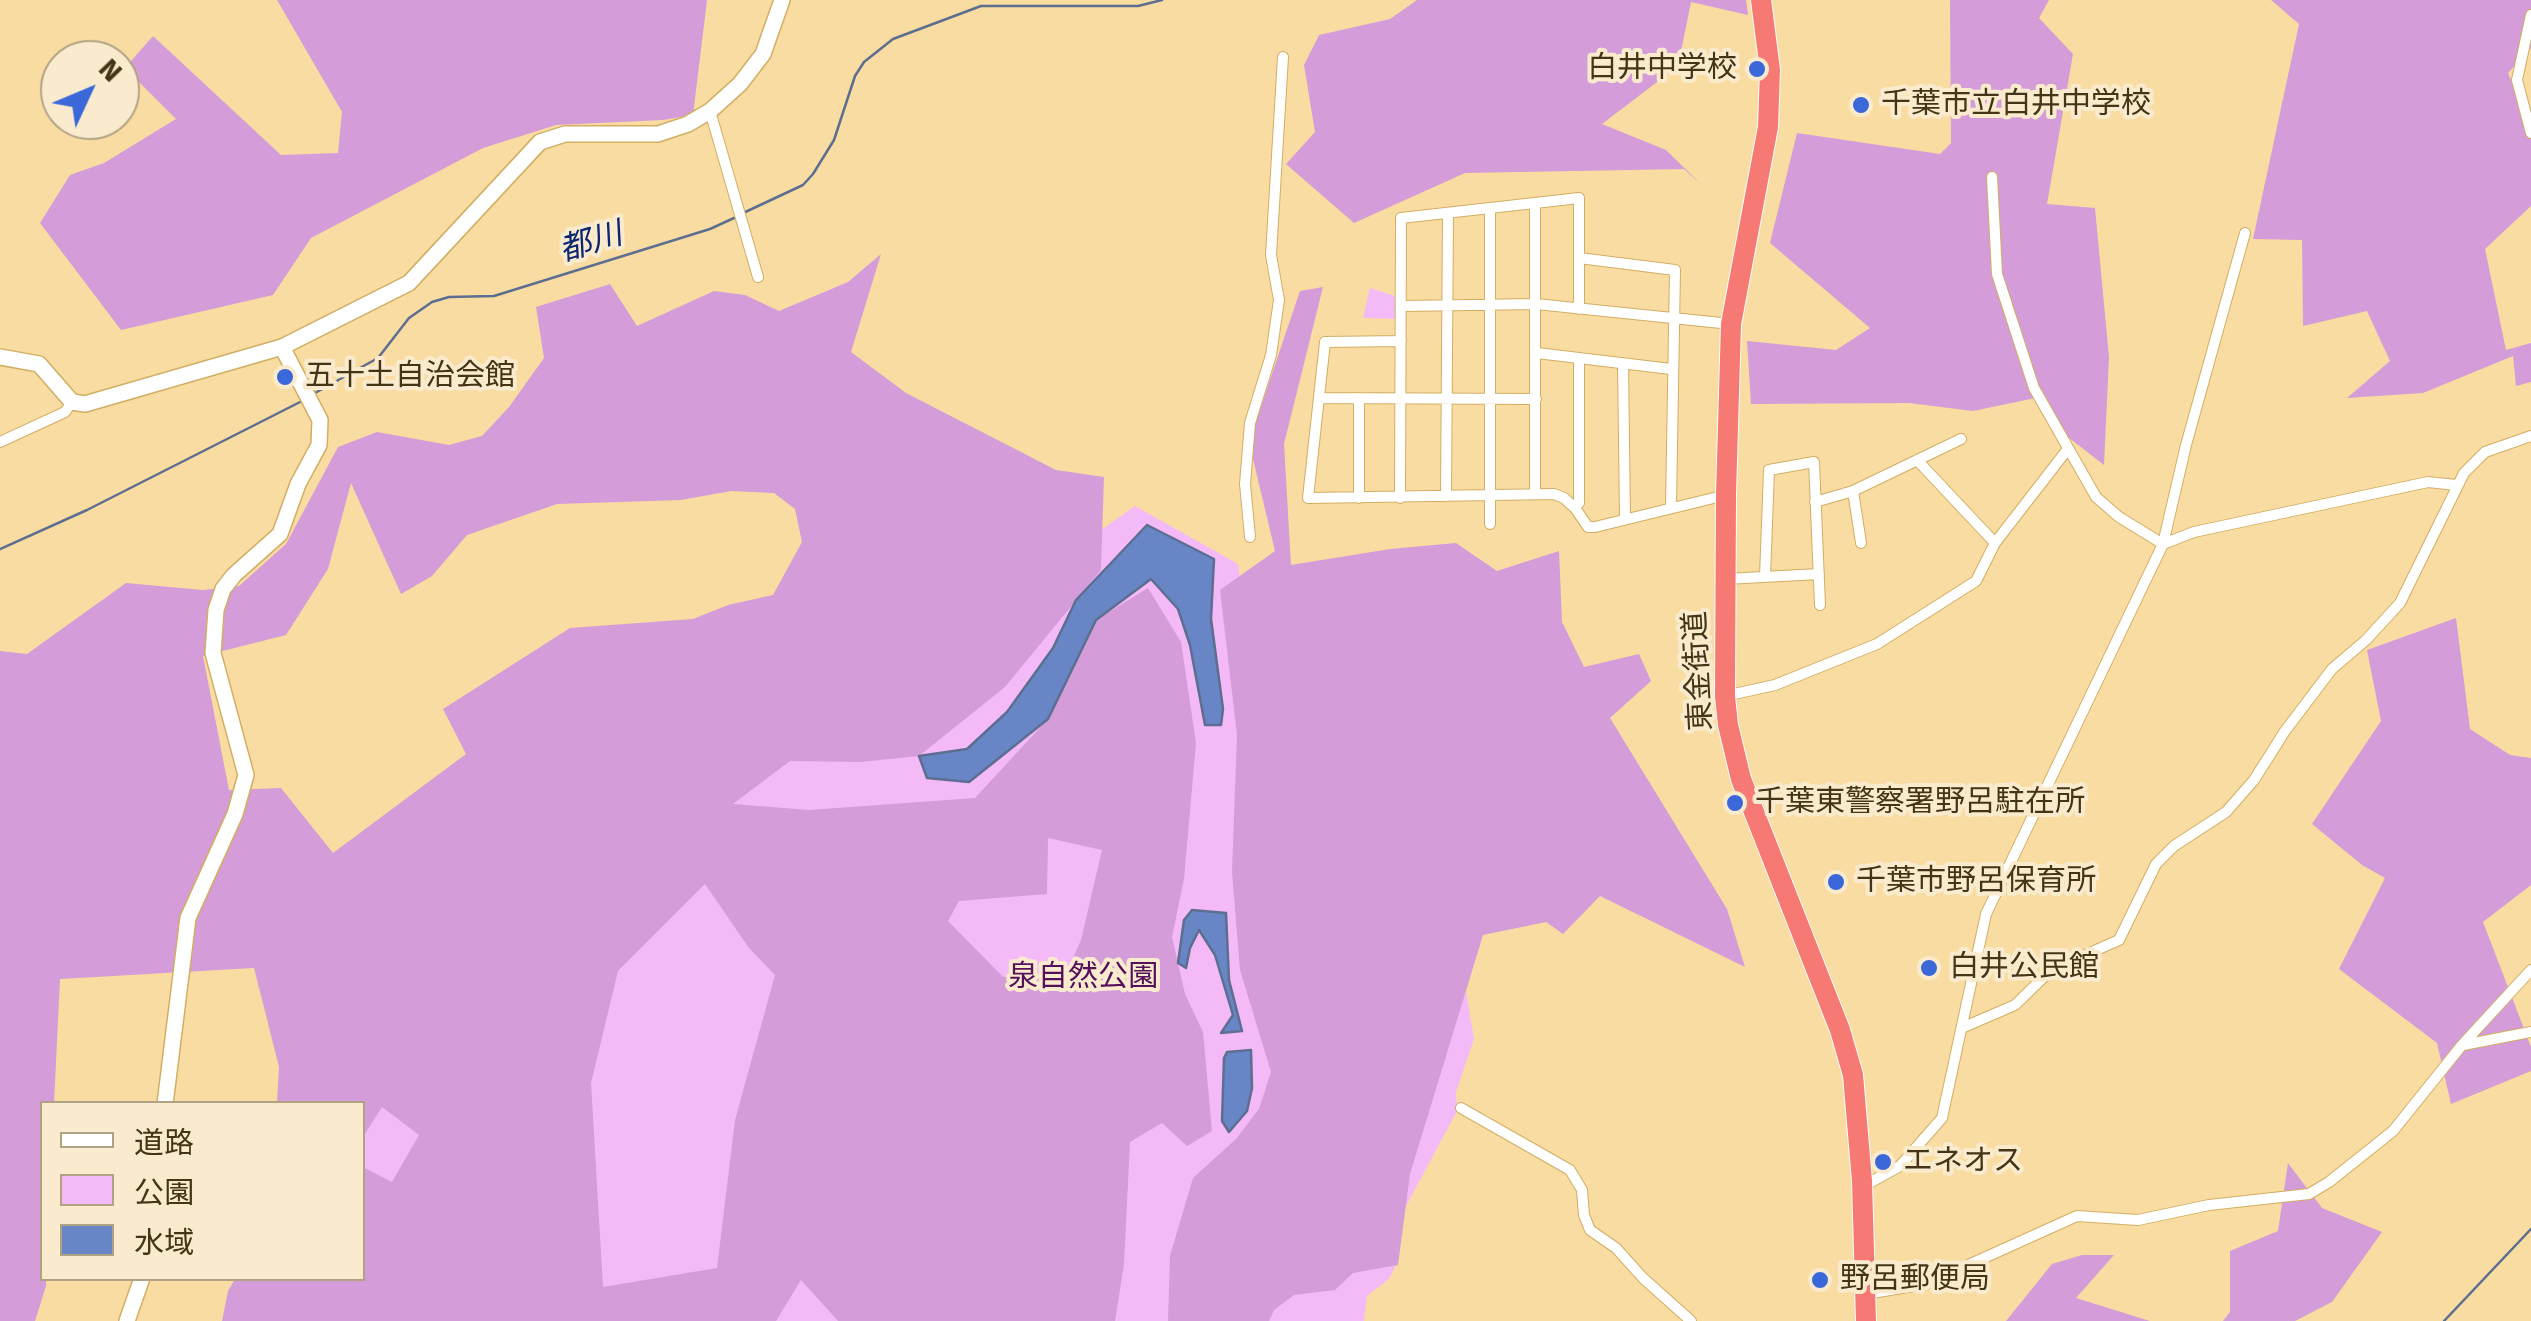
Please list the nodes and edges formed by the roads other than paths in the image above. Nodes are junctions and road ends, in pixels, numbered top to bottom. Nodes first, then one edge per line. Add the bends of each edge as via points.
1 (782, 0) edge
2 (1760, 0) edge
3 (2531, 15) edge
4 (1283, 57) dead end
5 (710, 111) junction
6 (2531, 132) edge
7 (1992, 177) dead end
8 (1535, 203) junction
9 (1490, 208) junction
10 (1448, 213) junction
11 (2245, 233) dead end
12 (1579, 258) junction
13 (758, 277) dead end
14 (1536, 304) junction
15 (1491, 305) junction
16 (1402, 306) junction
17 (1448, 306) junction
18 (1579, 309) junction
19 (1672, 318) junction
20 (1731, 324) junction
21 (1401, 342) junction
22 (282, 346) junction
23 (1537, 353) junction
24 (0, 357) edge
25 (1579, 358) junction
26 (1623, 363) junction
27 (1671, 369) junction
28 (1319, 398) junction
29 (1359, 398) junction
30 (1401, 398) junction
31 (1448, 399) junction
32 (1491, 399) junction
33 (1536, 400) junction
34 (72, 402) junction
35 (2531, 436) edge
36 (1961, 439) dead end
37 (0, 442) edge
38 (2067, 450) junction
39 (1917, 460) junction
40 (2456, 485) junction
41 (1853, 491) junction
42 (1490, 494) junction
43 (1536, 494) junction
44 (1726, 495) junction
45 (1446, 496) junction
46 (1359, 498) junction
47 (1400, 498) junction
48 (1816, 502) junction
49 (1671, 506) junction
50 (1575, 508) junction
51 (1625, 519) junction
52 (1490, 524) dead end
53 (1250, 537) dead end
54 (1861, 543) dead end
55 (1995, 543) junction
56 (2163, 544) junction
57 (1819, 574) junction
58 (1765, 577) junction
59 (1726, 579) junction
60 (1820, 606) dead end
61 (1725, 696) junction
62 (2531, 970) edge
63 (1964, 1027) junction
64 (2531, 1032) edge
65 (2462, 1045) junction
66 (166, 1101) edge
67 (1461, 1108) dead end
68 (1862, 1181) junction
69 (141, 1281) edge
70 (1866, 1294) junction
71 (127, 1321) edge
72 (1692, 1321) edge
73 (1866, 1321) edge

1 - 5 street via 763,54
2 - 20 highway, 東金街道 via 1770,70 1768,127
3 - 6 street via 2518,80
4 - 53 street via 1271,255 1279,300 1250,423
5 - 13 street
5 - 22 street via 658,134 566,134 540,142 422,272
7 - 38 street via 1997,274 2034,388
8 - 9 street
8 - 12 street via 1579,198
8 - 14 street
9 - 10 street
9 - 15 street
10 - 16 street via 1400,218
10 - 17 street
11 - 56 street
12 - 18 street
12 - 19 street via 1675,270
14 - 15 street
14 - 18 street
14 - 23 street
15 - 17 street
15 - 32 street
16 - 17 street
16 - 21 street
17 - 31 street
18 - 19 street
19 - 20 street
19 - 27 street
20 - 44 highway, 東金街道
21 - 28 street via 1325,342
21 - 30 street
22 - 34 street via 85,404
22 - 66 street via 320,420 319,445 280,534 234,575 216,610 213,654 246,775 188,918
23 - 25 street
23 - 33 street
24 - 34 street via 39,364
25 - 26 street
25 - 50 street
26 - 27 street
26 - 51 street
27 - 49 street
28 - 29 street
28 - 46 street via 1308,498
29 - 30 street
29 - 46 street
30 - 31 street
30 - 47 street
31 - 32 street
31 - 45 street
32 - 33 street
32 - 42 street
33 - 43 street
34 - 37 street
35 - 40 street via 2485,452
36 - 39 street
38 - 55 street
38 - 56 street via 2096,497
39 - 41 street
39 - 55 street
40 - 56 street via 2428,482
40 - 63 street via 2400,602 2332,670 2226,812 2156,864 2118,940 2051,970 2015,1006
41 - 48 street
41 - 54 street
42 - 43 street
42 - 45 street
42 - 52 street
43 - 50 street via 1564,498
44 - 49 street
44 - 59 highway, 東金街道
45 - 47 street
46 - 47 street
48 - 57 street
48 - 58 street via 1814,462 1768,470
49 - 51 street
50 - 51 street via 1588,526
55 - 61 street via 1976,582 1877,644
56 - 63 street via 2000,878 1986,914
57 - 58 street
57 - 60 street
58 - 59 street
59 - 61 highway, 東金街道
61 - 68 highway, 東金街道 via 1741,779 1848,1053
62 - 65 street
63 - 68 street via 1937,1127 1900,1166
64 - 65 street
65 - 70 street via 2394,1131 2309,1194 2138,1220 2077,1216 1926,1284
67 - 72 street via 1570,1170 1582,1190 1590,1230
68 - 70 highway, 東金街道
69 - 71 street
70 - 73 highway, 東金街道

